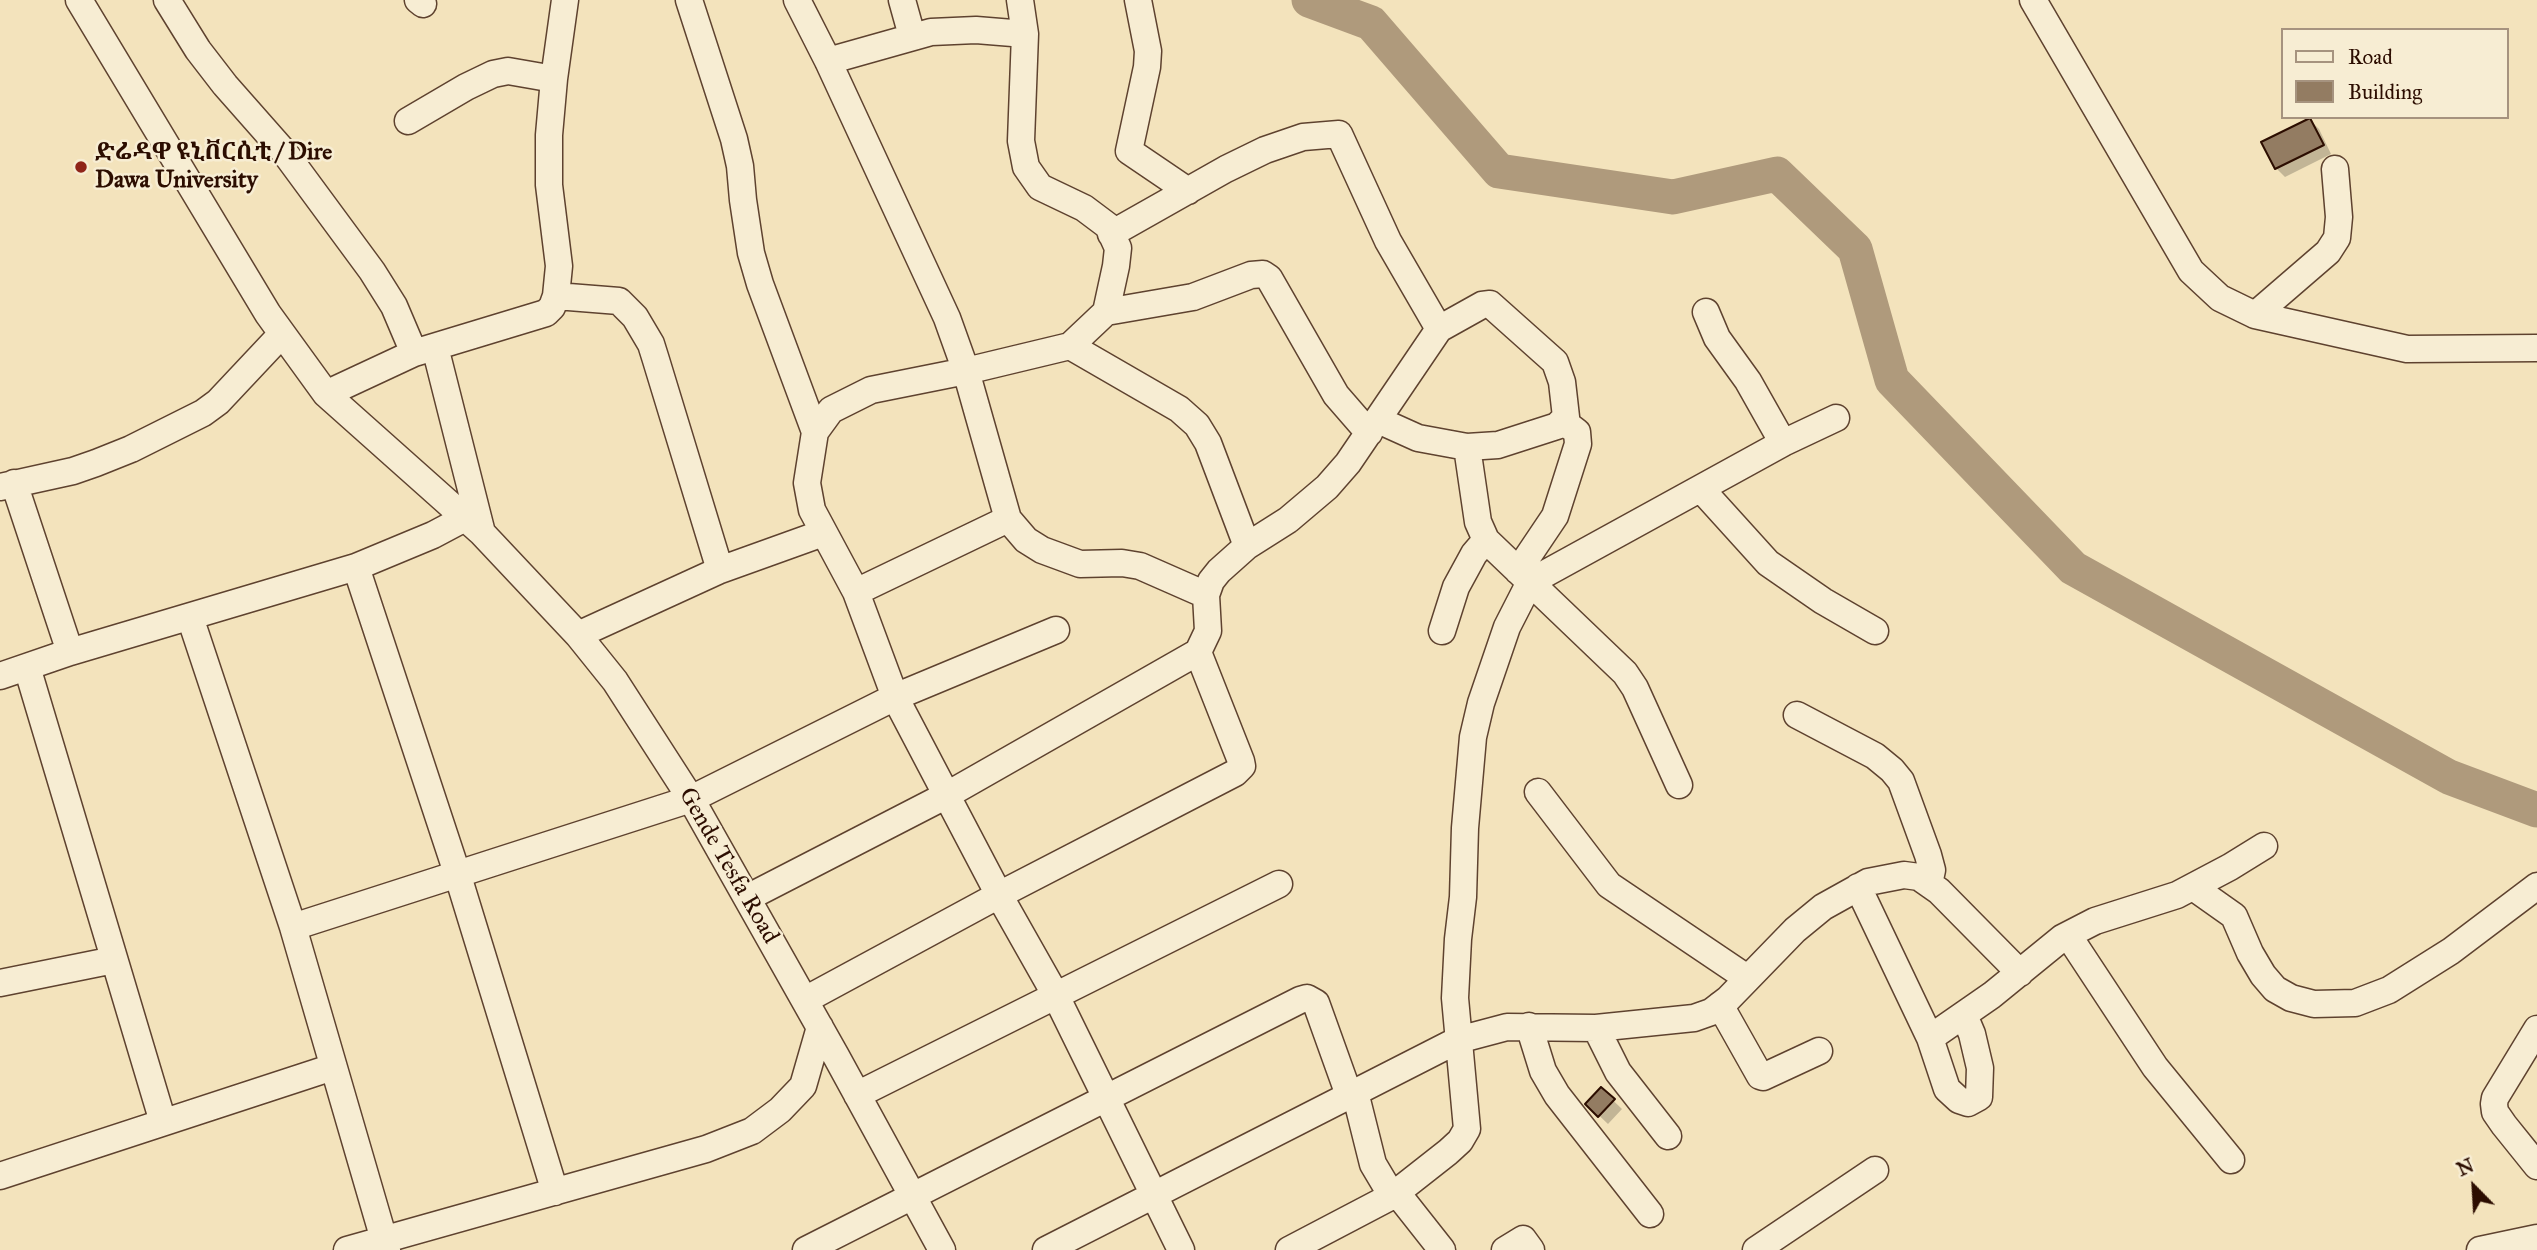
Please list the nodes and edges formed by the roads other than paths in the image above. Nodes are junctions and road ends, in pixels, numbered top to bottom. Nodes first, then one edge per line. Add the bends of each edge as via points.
1 (79, 0) edge
2 (167, 0) edge
3 (565, 0) edge
4 (689, 0) edge
5 (797, 0) edge
6 (902, 0) edge
7 (1020, 0) edge
8 (1138, 0) edge
9 (2033, 0) edge
10 (1025, 34) junction
11 (912, 36) junction
12 (828, 61) junction
13 (554, 79) junction
14 (408, 121) dead end
15 (2335, 169) dead end
16 (1188, 191) junction
17 (1111, 234) junction
18 (556, 296) junction
19 (1106, 312) junction
20 (1706, 312) dead end
21 (2255, 315) junction
22 (1439, 329) junction
23 (281, 335) junction
24 (1070, 346) junction
25 (2537, 348) edge
26 (425, 350) junction
27 (966, 371) junction
28 (326, 394) junction
29 (1836, 418) dead end
30 (1564, 422) junction
31 (1373, 426) junction
32 (815, 432) junction
33 (1783, 443) junction
34 (1467, 447) junction
35 (7, 485) edge
36 (1701, 489) junction
37 (1008, 519) junction
38 (473, 525) junction
39 (823, 533) junction
40 (1486, 540) junction
41 (1247, 546) junction
42 (356, 567) junction
43 (720, 570) junction
44 (1524, 576) junction
45 (856, 592) junction
46 (1206, 595) junction
47 (190, 617) junction
48 (1056, 630) dead end
49 (1442, 631) dead end
50 (1875, 631) dead end
51 (578, 635) junction
52 (70, 652) junction
53 (1198, 652) junction
54 (27, 667) junction
55 (0, 676) edge
56 (895, 697) junction
57 (1797, 715) dead end
58 (1679, 785) dead end
59 (1538, 792) dead end
60 (947, 795) junction
61 (691, 799) junction
62 (2264, 846) dead end
63 (458, 876) junction
64 (1279, 884) dead end
65 (1929, 884) junction
66 (2537, 886) edge
67 (1858, 887) junction
68 (2193, 887) junction
69 (999, 895) junction
70 (747, 898) junction
71 (293, 927) junction
72 (2068, 935) junction
73 (114, 960) junction
74 (2020, 973) junction
75 (1747, 978) junction
76 (0, 983) edge
77 (1055, 994) junction
78 (804, 1000) junction
79 (1720, 1005) junction
80 (1964, 1015) junction
81 (1529, 1026) junction
82 (820, 1027) junction
83 (1596, 1028) junction
84 (2537, 1029) edge
85 (1930, 1038) junction
86 (1458, 1040) junction
87 (1819, 1051) dead end
88 (333, 1067) junction
89 (1352, 1094) junction
90 (857, 1095) junction
91 (1107, 1096) junction
92 (163, 1122) junction
93 (1668, 1136) dead end
94 (2231, 1160) dead end
95 (2537, 1166) edge
96 (1875, 1170) dead end
97 (0, 1176) edge
98 (555, 1192) junction
99 (1394, 1195) junction
100 (914, 1196) junction
101 (1154, 1196) junction
102 (1650, 1214) dead end
103 (2537, 1238) edge
104 (386, 1244) edge
105 (347, 1250) edge
106 (806, 1250) edge
107 (942, 1250) edge
108 (1046, 1250) edge
109 (1181, 1250) edge
110 (1289, 1250) edge
111 (1442, 1250) edge
112 (1505, 1250) edge
113 (1531, 1250) edge
114 (1756, 1250) edge
115 (2480, 1250) edge

1 - 23 street, Gende Tesfa Road
2 - 26 street via 198,50 285,153
3 - 13 street
4 - 32 street via 734,139 760,284
5 - 12 street
6 - 11 street
7 - 10 street
8 - 16 street via 1148,51 1129,151
9 - 21 street via 2190,271 2220,298
10 - 11 street via 976,30
10 - 17 street via 1021,141 1026,167 1040,187 1084,208 1108,226
11 - 12 street
12 - 27 street via 943,307
13 - 14 street via 508,71 493,74
13 - 18 street via 549,185 559,267
15 - 21 street via 2337,238 2328,252
16 - 17 street
16 - 22 street via 1278,145 1339,134 1388,241
17 - 19 street via 1118,248
18 - 26 street via 546,313
18 - 43 street via 619,300 635,317 651,344
19 - 24 street
19 - 31 street via 1193,297 1263,274 1336,396
20 - 33 street via 1717,338
21 - 25 street via 2407,349
22 - 30 street via 1490,304 1555,362 1562,382
22 - 31 street
23 - 28 street, Gende Tesfa Road
23 - 35 street via 203,413 96,463
24 - 27 street
24 - 41 street via 1168,402 1197,425
26 - 28 street
26 - 38 street
27 - 32 street via 871,390 831,410
27 - 37 street
28 - 38 street, Gende Tesfa Road
29 - 33 street
30 - 34 street via 1498,445
30 - 44 street via 1577,432 1578,444 1555,516
31 - 34 street
31 - 41 street via 1326,487 1288,520
32 - 39 street via 807,483
33 - 36 street
34 - 40 street via 1478,522
35 - 52 street
36 - 44 street
36 - 50 street via 1768,563
37 - 45 street
37 - 46 street via 1042,550 1080,564 1140,566
38 - 42 street via 433,535
38 - 51 street, Gende Tesfa Road
39 - 43 street
39 - 45 street
40 - 44 street
40 - 49 street via 1456,587
41 - 46 street via 1219,570
42 - 47 street
42 - 63 street
43 - 51 street
44 - 58 street via 1625,673
44 - 86 street via 1474,737 1456,962
45 - 56 street
46 - 53 street via 1208,631
47 - 52 street
47 - 71 street
48 - 56 street
51 - 61 street, Gende Tesfa Road via 615,681
52 - 54 street
53 - 60 street
53 - 69 street via 1242,766 1213,787
54 - 55 street
54 - 73 street
56 - 60 street
56 - 61 street
57 - 65 street via 1875,756 1901,781 1928,855
59 - 75 street via 1609,886
60 - 69 street
60 - 70 street
61 - 63 street
61 - 70 street, Gende Tesfa Road
62 - 68 street
63 - 71 street
63 - 98 street
64 - 77 street
65 - 67 street via 1904,874
65 - 74 street
66 - 68 street via 2451,951 2389,990 2355,1003 2314,1004 2275,989 2250,953 2234,916
67 - 75 street via 1804,922
67 - 85 street
68 - 72 street
69 - 77 street
69 - 78 street
70 - 78 street, Gende Tesfa Road
71 - 88 street
72 - 74 street
72 - 94 street via 2155,1067
73 - 76 street
73 - 92 street
74 - 80 street
75 - 79 street
77 - 90 street
77 - 91 street
78 - 82 street, Gende Tesfa Road
79 - 83 street via 1694,1018
79 - 87 street via 1760,1076
80 - 85 street
80 - 85 street via 1980,1068 1979,1097 1968,1104 1947,1089
81 - 83 street
81 - 86 street via 1495,1028
81 - 102 street via 1543,1071 1557,1096
82 - 90 street, Gende Tesfa Road
82 - 98 street via 803,1086 752,1131 706,1149
83 - 93 street via 1618,1072
84 - 95 street via 2494,1104 2504,1125
86 - 89 street
86 - 99 street via 1467,1129 1448,1152
88 - 92 street
88 - 104 street
89 - 91 street via 1316,1003 1307,998
89 - 99 street via 1373,1164
89 - 101 street
90 - 100 street, Gende Tesfa Road
91 - 100 street
91 - 101 street
92 - 97 street
96 - 114 street
98 - 104 street
99 - 110 street
99 - 111 street
100 - 106 street
100 - 107 street, Gende Tesfa Road
101 - 108 street
101 - 109 street
103 - 115 street
104 - 105 street
112 - 113 street via 1523,1239

